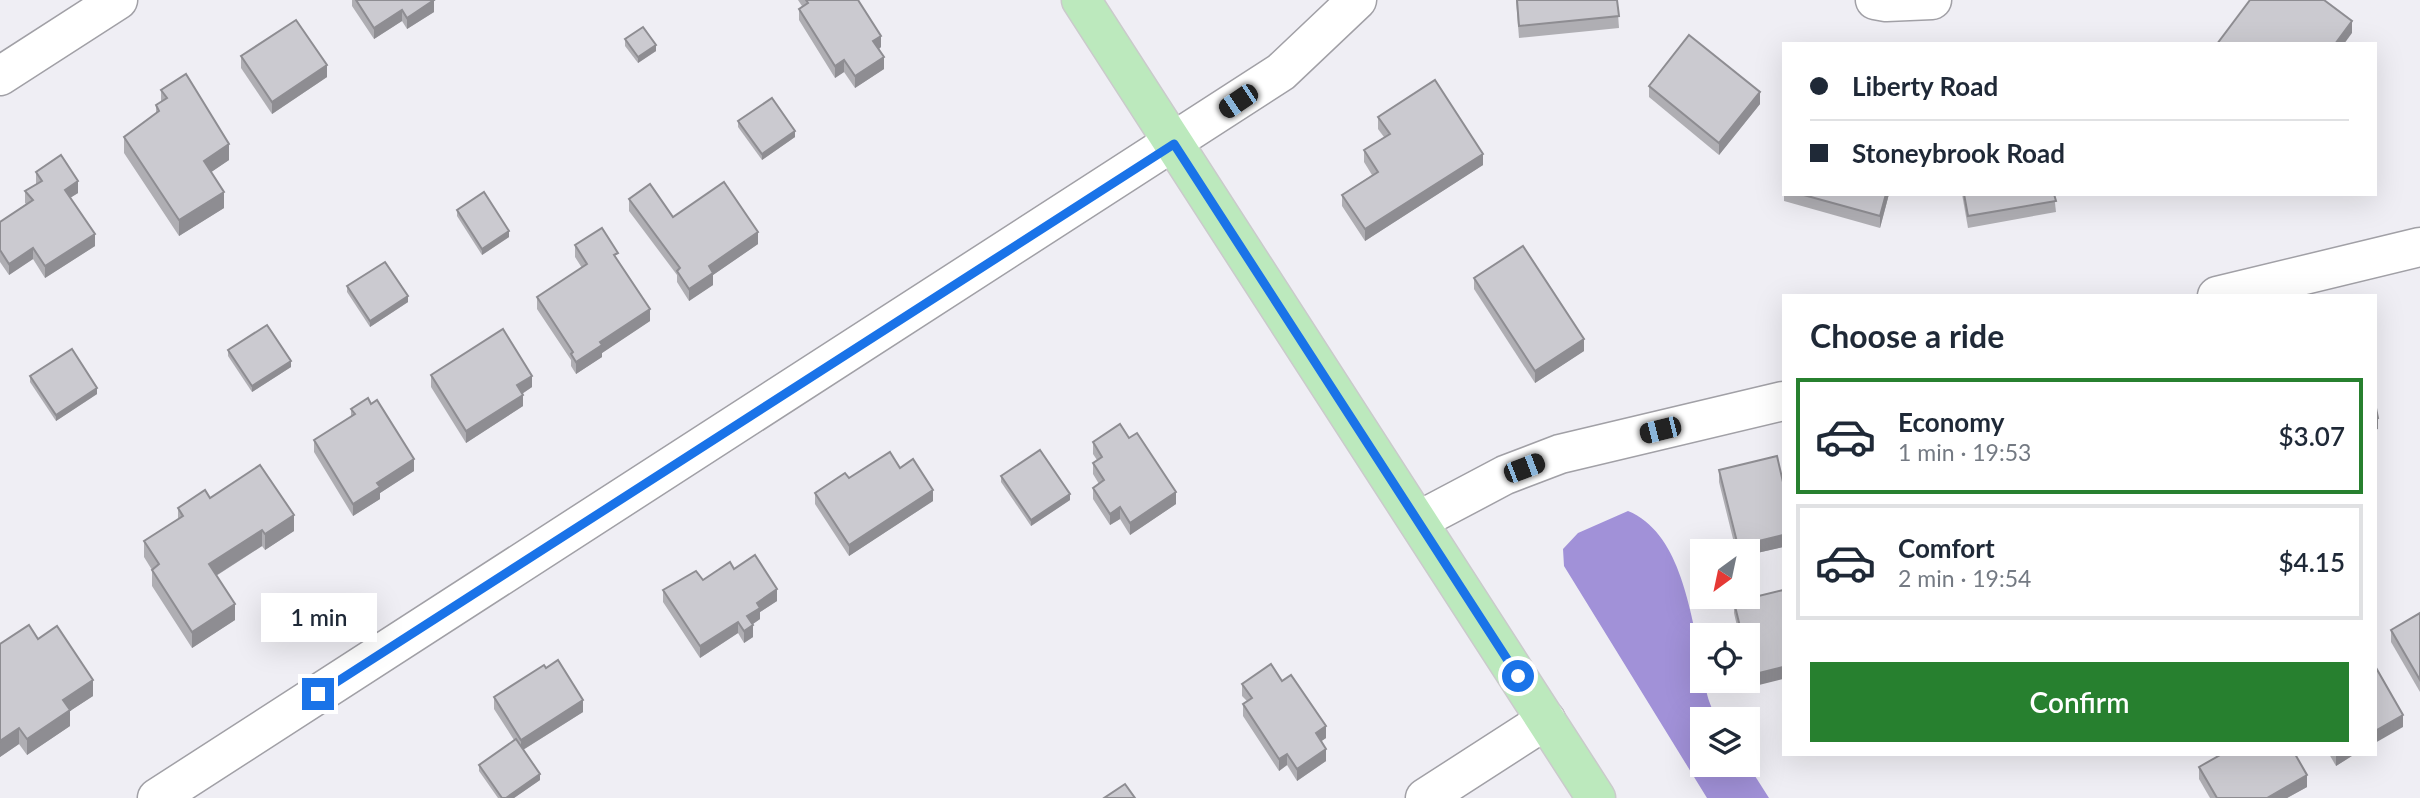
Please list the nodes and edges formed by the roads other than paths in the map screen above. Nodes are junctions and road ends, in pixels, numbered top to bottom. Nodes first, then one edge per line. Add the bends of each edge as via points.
1 (118, 0) edge
2 (1081, 0) edge
3 (1357, 0) edge
4 (1875, 0) edge
5 (1932, 0) edge
6 (0, 76) edge
7 (1174, 144) junction
8 (2420, 247) edge
9 (2225, 294) edge
10 (1782, 401) edge
11 (1418, 521) junction
12 (1546, 720) junction
13 (157, 798) edge
14 (1425, 798) edge
15 (1596, 798) edge

1 - 6 street
2 - 7 main road
3 - 7 street via 1281,72
4 - 5 street
7 - 11 main road
7 - 13 street
8 - 9 street
10 - 11 street via 1560,454 1505,475
11 - 12 main road
12 - 14 street
12 - 15 main road

